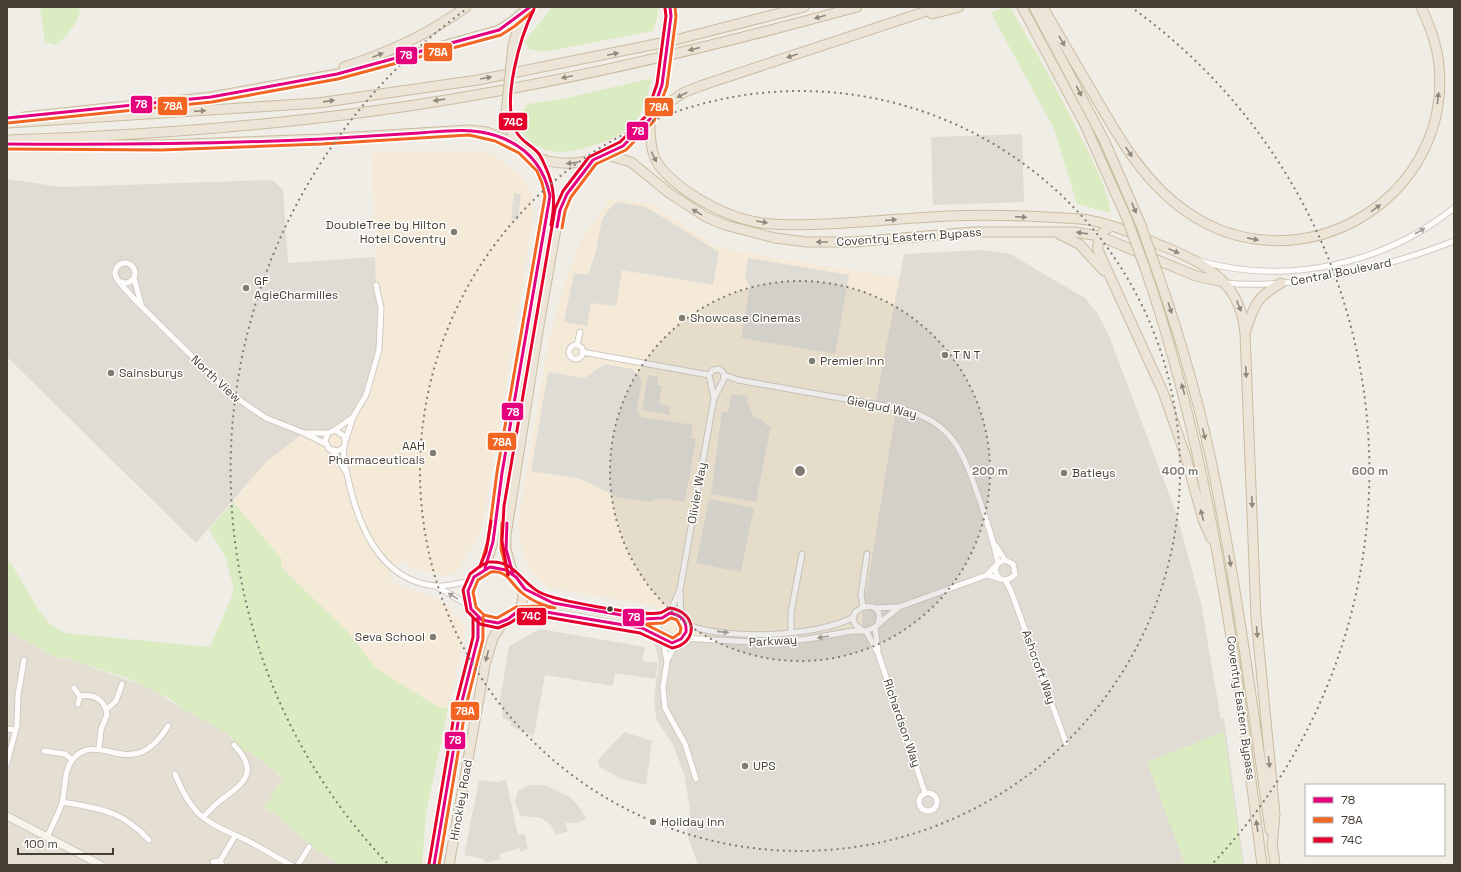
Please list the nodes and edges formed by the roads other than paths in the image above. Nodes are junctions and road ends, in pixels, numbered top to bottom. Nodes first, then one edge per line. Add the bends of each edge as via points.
1 (466, 7) edge
2 (804, 7) edge
3 (857, 7) edge
4 (939, 7) edge
5 (959, 7) edge
6 (1022, 7) edge
7 (1034, 7) edge
8 (1043, 7) edge
9 (1421, 7) edge
10 (529, 8) edge
11 (670, 11) edge
12 (868, 30) junction
13 (274, 86) junction
14 (651, 116) junction
15 (7, 118) edge
16 (7, 123) edge
17 (7, 140) edge
18 (7, 144) edge
19 (519, 145) junction
20 (607, 155) junction
21 (535, 158) junction
22 (592, 160) junction
23 (1454, 208) edge
24 (1112, 226) junction
25 (1046, 231) junction
26 (1099, 236) junction
27 (1454, 241) edge
28 (1194, 259) junction
29 (1109, 276) junction
30 (134, 278) junction
31 (119, 282) junction
32 (1224, 283) junction
33 (1281, 283) junction
34 (376, 285) dead end
35 (142, 305) junction
36 (580, 332) dead end
37 (1245, 333) junction
38 (577, 345) junction
39 (582, 352) junction
40 (709, 375) junction
41 (724, 375) junction
42 (738, 380) junction
43 (712, 383) junction
44 (722, 383) junction
45 (714, 398) junction
46 (353, 417) junction
47 (335, 430) junction
48 (304, 433) junction
49 (328, 433) junction
50 (346, 440) junction
51 (326, 444) junction
52 (343, 448) junction
53 (333, 451) junction
54 (348, 474) junction
55 (995, 545) junction
56 (1217, 551) junction
57 (802, 554) dead end
58 (867, 554) dead end
59 (1005, 560) junction
60 (997, 564) junction
61 (486, 568) junction
62 (513, 574) junction
63 (987, 575) junction
64 (998, 577) junction
65 (1012, 578) junction
66 (1005, 580) junction
67 (471, 581) junction
68 (436, 586) junction
69 (523, 588) junction
70 (680, 589) junction
71 (1011, 591) junction
72 (470, 606) junction
73 (863, 606) junction
74 (899, 607) junction
75 (874, 608) junction
76 (517, 612) junction
77 (670, 614) junction
78 (478, 617) junction
79 (682, 617) junction
80 (854, 617) junction
81 (662, 618) junction
82 (504, 621) junction
83 (686, 624) junction
84 (877, 626) junction
85 (864, 631) junction
86 (791, 632) junction
87 (662, 638) junction
88 (683, 638) junction
89 (676, 642) junction
90 (878, 653) junction
91 (24, 660) dead end
92 (667, 662) junction
93 (122, 684) dead end
94 (74, 688) dead end
95 (80, 696) junction
96 (78, 704) dead end
97 (107, 709) junction
98 (168, 726) dead end
99 (7, 729) edge
100 (16, 730) junction
101 (1066, 743) dead end
102 (234, 745) dead end
103 (100, 749) junction
104 (44, 751) dead end
105 (72, 760) junction
106 (7, 764) edge
107 (175, 774) dead end
108 (696, 779) dead end
109 (925, 794) dead end
110 (62, 802) junction
111 (7, 816) edge
112 (203, 817) junction
113 (47, 836) junction
114 (235, 836) junction
115 (149, 840) dead end
116 (309, 847) dead end
117 (1272, 847) junction
118 (213, 862) dead end
119 (221, 863) edge
120 (101, 865) edge
121 (291, 865) edge
122 (298, 865) edge
123 (434, 865) edge
124 (449, 865) edge
125 (1262, 865) edge
126 (1275, 865) edge

13 -> 1 highway via 345,67 389,51 416,38
16 -> 2 highway via 318,102 478,80 671,41
3 -> 17 highway via 790,26 622,66 481,94 319,117 185,130
4 - 12 highway
5 - 12 highway
56 -> 6 highway, bridge via 1206,488 1185,399 1145,268 1127,219 1085,125
7 -> 117 highway, bridge via 1105,142 1141,225 1171,311 1194,392 1217,488
8 -> 9 highway via 1112,126 1133,157 1165,194 1199,220 1216,228 1240,236 1272,241 1317,237 1336,231 1366,215 1402,184 1419,159 1435,116 1439,66 1432,33
10 - 13 highway via 498,30 390,61
10 - 19 highway, bridge via 513,46 506,114
11 - 14 highway, bridge via 662,85
12 -> 14 highway via 700,86 683,94
13 - 15 highway via 187,101
14 - 20 highway via 623,146
14 -> 24 highway, Coventry Eastern Bypass via 650,148 662,170 702,202 732,215 762,223 801,225 982,216 1082,219
18 - 19 highway via 161,145 469,130 487,132
19 - 21 highway
20 - 22 highway
25 -> 20 highway, Coventry Eastern Bypass via 974,232 854,242 807,242 775,238 725,226 706,217 631,162
22 -> 21 highway via 559,164
21 - 61 highway via 549,188 548,211 502,473 493,542
22 - 62 highway via 567,194 557,223 506,535 506,549
28 -> 23 street, Central Boulevard via 1227,268 1255,271 1330,266 1390,247 1434,223
24 - 26 highway
24 -> 28 highway, Coventry Eastern Bypass
26 -> 25 highway, Coventry Eastern Bypass
25 - 29 highway via 1065,235 1079,244
26 - 29 highway via 1098,250
26 - 32 highway, Coventry Eastern Bypass via 1196,276
27 - 33 street, Central Boulevard via 1413,257 1370,268
28 - 32 highway, Coventry Eastern Bypass
56 -> 29 highway via 1203,520 1185,454 1163,392 1123,301
30 - 31 street via 126,283
30 - 31 street via 135,271 131,265 121,264 115,272
30 - 35 street, North View
31 - 35 street, North View
32 - 33 street, Central Boulevard
32 -> 37 highway, Coventry Eastern Bypass via 1237,301
33 - 37 highway via 1265,293 1256,303
34 - 46 street via 380,308 379,350 366,395
35 - 48 street, North View via 228,392 266,418
36 - 38 street
37 -> 117 highway, Coventry Eastern Bypass via 1256,617 1275,814
38 - 39 street via 581,347
38 - 39 street via 569,349 570,355 580,357
39 - 40 street
40 - 41 street via 717,369
40 - 43 street
41 - 42 street, Gielgud Way
41 - 44 street
42 - 44 street, Gielgud Way
42 - 55 street, Gielgud Way via 902,409 933,422 950,435 966,461
43 - 44 street
43 - 45 street, Olivier Way
44 - 45 street, Olivier Way
45 - 70 street, Olivier Way
46 - 47 street
46 - 50 street
47 - 49 street
47 - 50 street via 342,433
48 - 49 street
48 - 51 street, North View
49 - 51 street
50 - 52 street
51 - 53 street
52 - 53 street
52 - 54 street
53 - 54 street
54 - 68 street via 363,526 375,549 385,561 402,574
55 - 59 street, Gielgud Way
55 - 60 street, Gielgud Way
125 -> 56 highway, Coventry Eastern Bypass
57 - 86 street via 791,612
58 - 73 street via 861,595
59 - 60 street
59 - 65 street, Ashcroft Way via 1010,561 1015,567
60 - 63 street
60 - 64 street via 995,570
61 - 62 highway via 499,567
61 - 67 highway
62 - 69 highway
63 - 64 street
63 - 74 street
64 - 66 street
65 - 66 street
65 - 71 street, Ashcroft Way
66 - 71 street, Ashcroft Way
67 - 68 street
67 - 72 highway via 468,591
72 -> 68 street
69 - 76 highway via 522,604
69 - 81 street via 553,603 644,619
70 - 77 street, Olivier Way
70 - 79 street, Olivier Way
71 - 101 street, Ashcroft Way
72 - 78 highway
73 - 75 street
73 - 80 street via 857,610
74 - 75 street
74 - 84 street
75 - 84 street via 879,615
76 - 82 highway
76 - 87 street via 540,611 594,619 642,628
77 - 79 street via 679,614
77 - 81 street
78 - 82 highway via 487,622
78 - 123 highway, Hinckley Road via 478,638 460,705
79 - 83 street
80 - 85 street via 855,624
80 - 86 street, Parkway via 843,623
81 - 87 street via 658,626
82 -> 124 highway, Hinckley Road via 492,641 485,665
83 -> 86 street, Parkway via 695,628 742,634
83 - 88 street
84 - 85 street
84 - 90 street, Richardson Way
85 -> 88 street, Parkway via 769,644
85 - 90 street, Richardson Way
87 - 89 street via 667,642
87 - 92 street
88 - 89 street
89 - 92 street
90 - 109 street, Richardson Way
91 - 100 street
92 - 108 street via 663,687 665,708 685,744
93 - 97 street via 116,701
94 - 95 street
95 - 96 street
95 - 97 street via 94,696 100,699
97 - 103 street via 107,718 101,729
98 - 103 street via 156,743 136,754 121,755
99 - 100 street
100 - 106 street
102 - 112 street via 247,764 246,777 237,789
103 - 105 street via 84,751
104 - 105 street via 64,754
105 - 110 street via 68,768
107 - 112 street via 190,804
110 - 113 street
110 - 115 street via 96,807 110,812 136,826
111 - 113 street
112 - 114 street
113 - 120 street
114 - 119 street
114 - 121 street
116 - 122 street
117 - 126 highway
118 - 119 street

